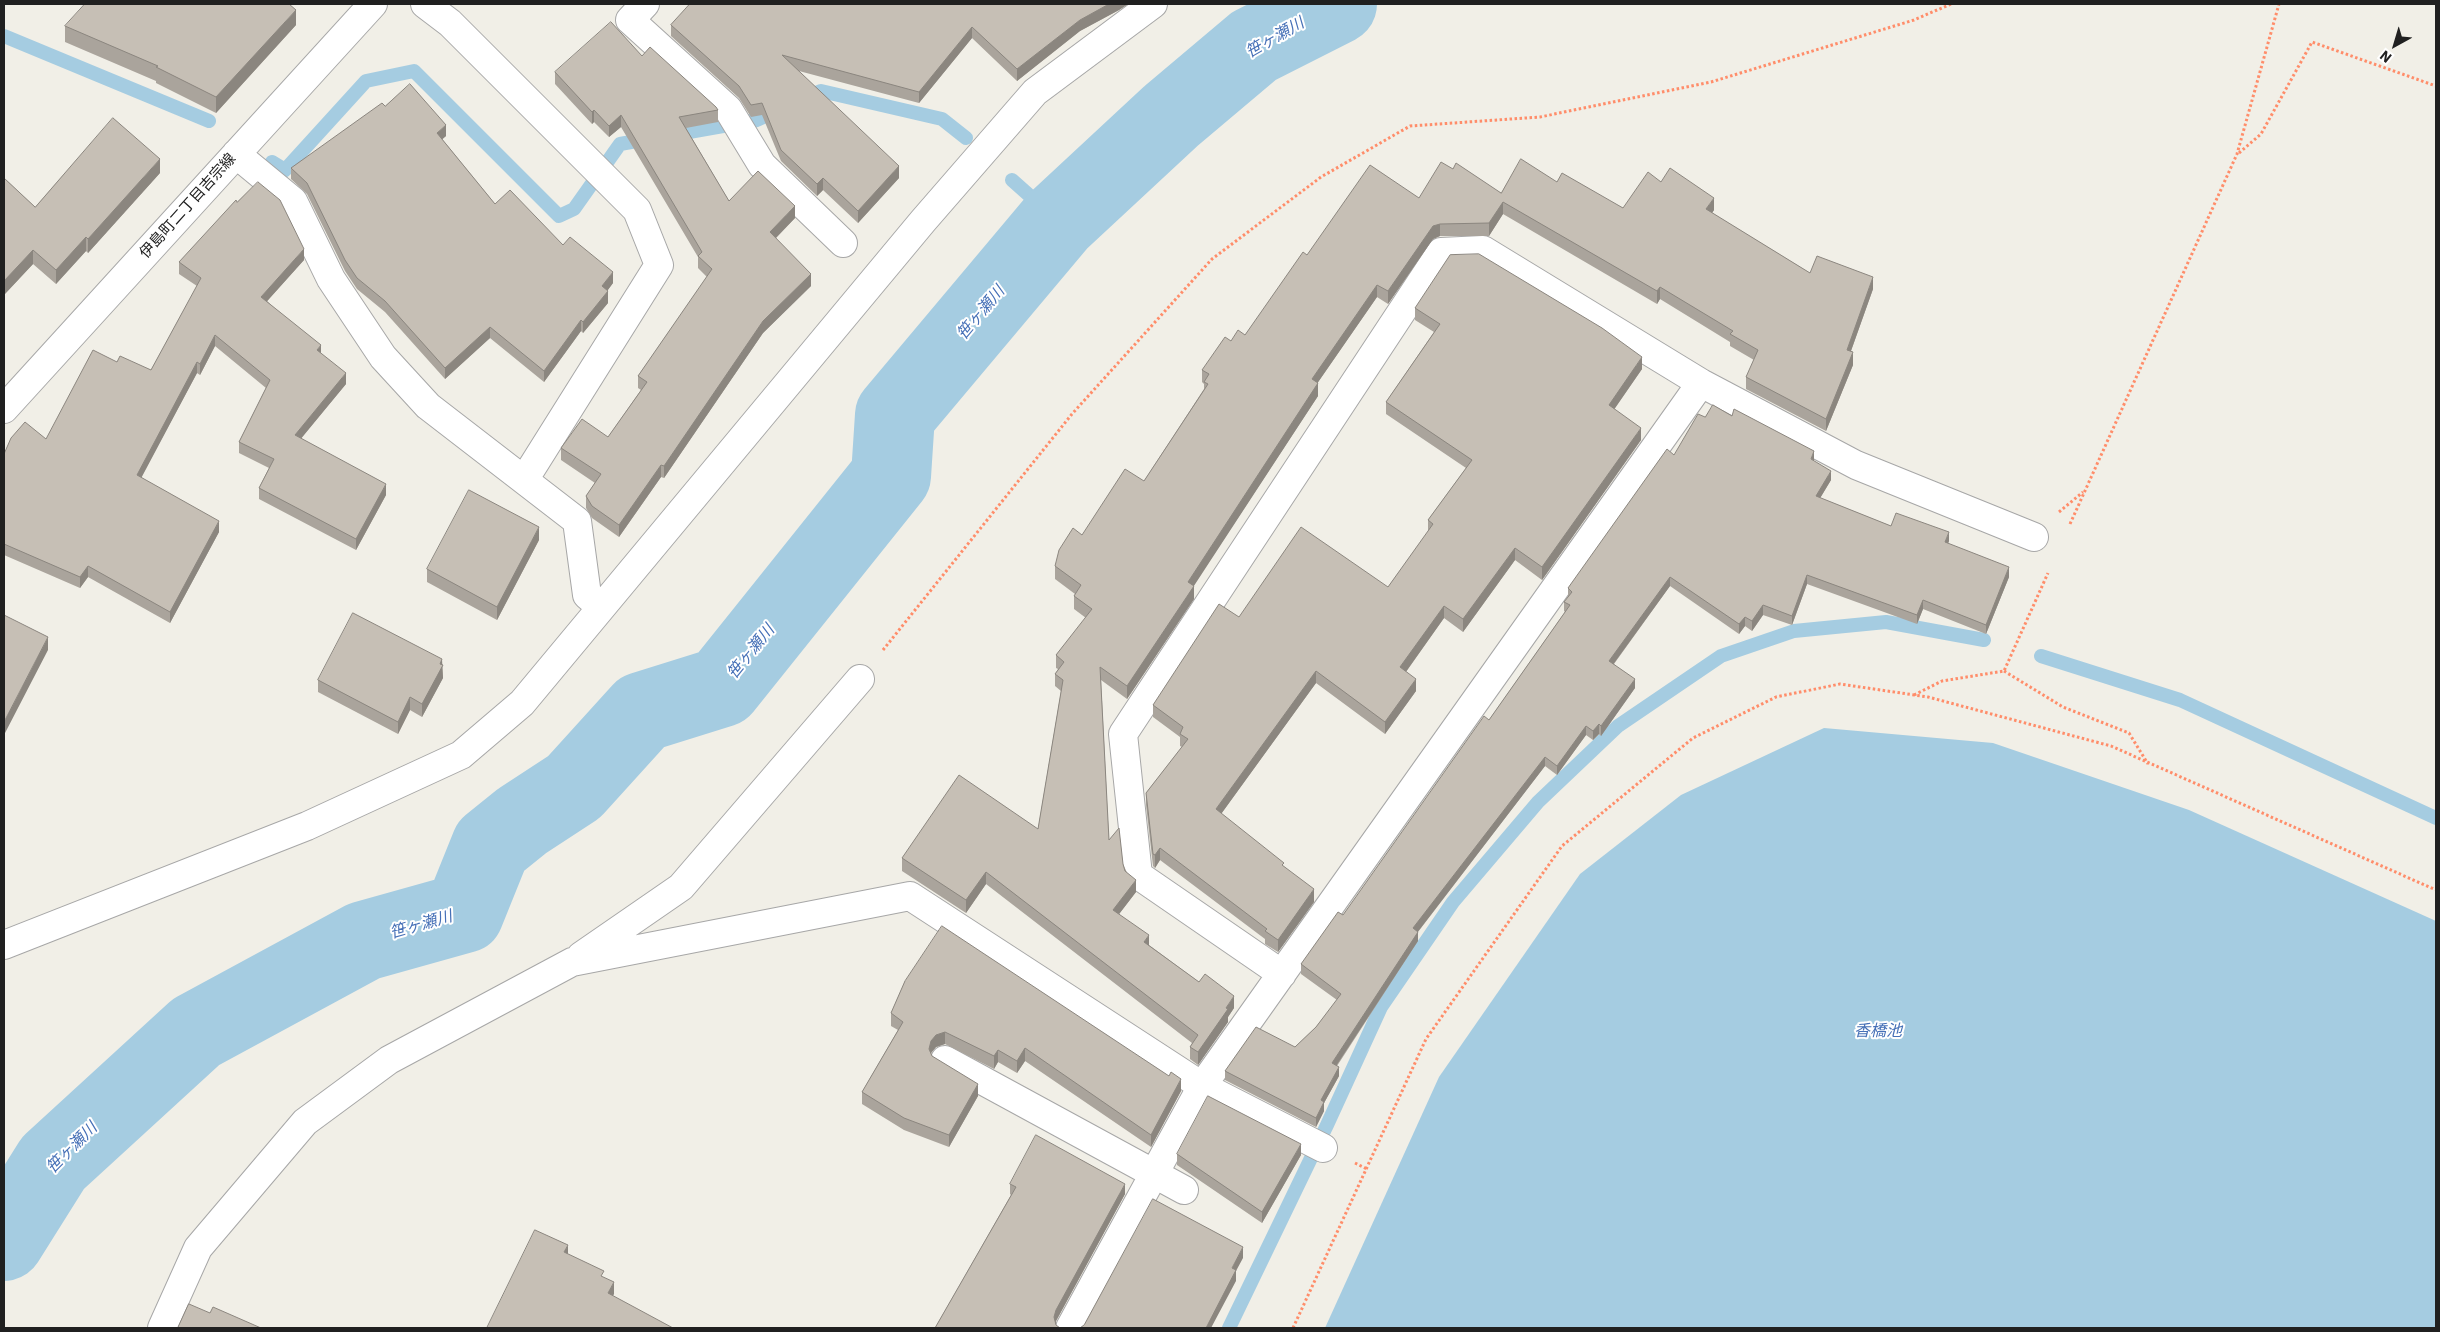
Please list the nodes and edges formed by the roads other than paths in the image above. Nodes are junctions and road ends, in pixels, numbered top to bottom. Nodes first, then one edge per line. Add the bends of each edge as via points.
1 (373, 4) edge
2 (425, 4) edge
3 (645, 4) edge
4 (1153, 4) edge
5 (236, 154) junction
6 (843, 242) dead end
7 (1701, 383) junction
8 (4, 409) edge
9 (524, 480) junction
10 (2034, 537) dead end
11 (601, 607) junction
12 (860, 680) road end
13 (4, 945) edge
14 (572, 962) junction
15 (1282, 974) junction
16 (944, 1060) dead end
17 (1202, 1086) junction
18 (1318, 1145) dead end
19 (1153, 1174) junction
20 (1184, 1190) dead end
21 (162, 1328) edge
22 (1070, 1328) edge

1 - 5 street, 伊島町二丁目吉宗線
2 - 9 street via 450,22 638,210 659,266
3 - 6 street via 630,20 728,109 762,165
4 - 11 street via 1035,92 923,221
5 - 8 street, 伊島町二丁目吉宗線
5 - 9 street via 293,201 331,279 383,357 428,406
7 - 10 street via 1856,465
7 - 15 street
7 - 15 street via 1483,250 1441,252 1123,734 1138,875
9 - 11 street via 577,521 587,595
11 - 13 street via 522,703 461,755 307,826
12 - 14 street via 681,887
14 - 17 street via 910,896
14 - 21 street via 389,1060 305,1122 198,1248
15 - 17 street
16 - 19 street
17 - 18 street
17 - 19 street
19 - 20 street
19 - 22 street

